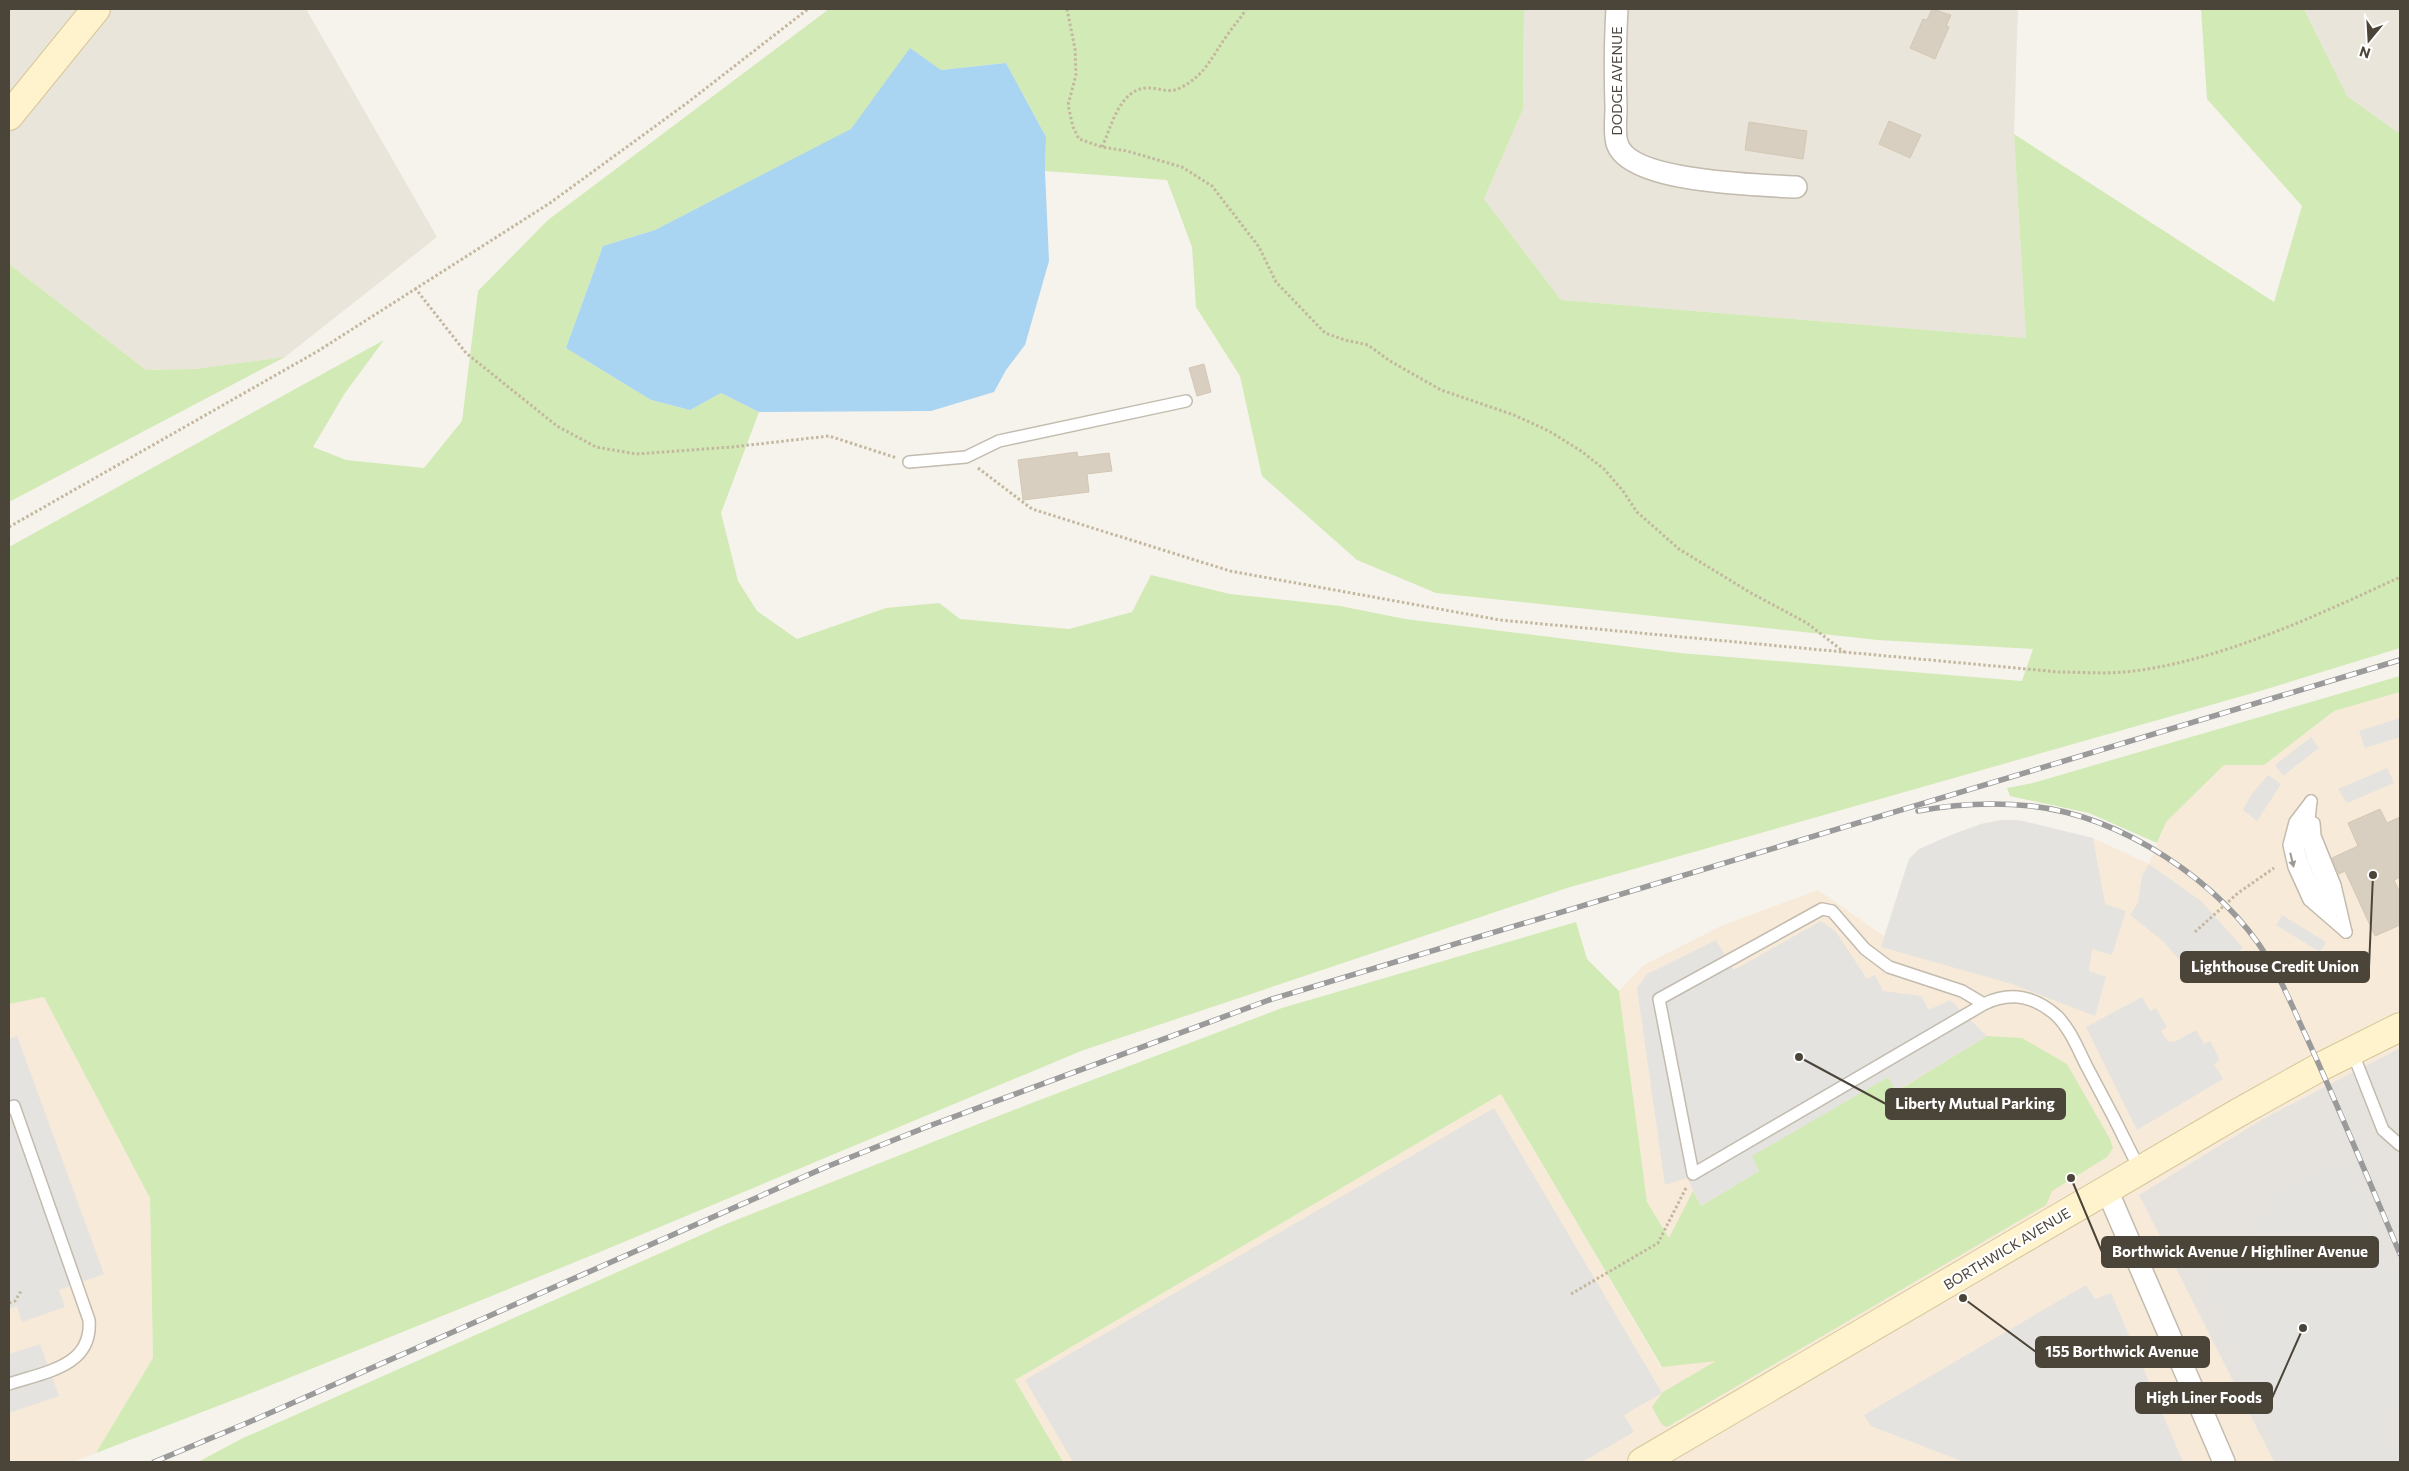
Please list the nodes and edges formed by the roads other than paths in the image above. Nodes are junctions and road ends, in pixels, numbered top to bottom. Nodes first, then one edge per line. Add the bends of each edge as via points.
1 (96, 9) edge
2 (1617, 9) edge
3 (9, 116) edge
4 (1796, 187) dead end
5 (1186, 401) dead end
6 (909, 462) road end
7 (2346, 932) joint
8 (1984, 1004) junction
9 (2400, 1027) edge
10 (2352, 1050) junction
11 (9, 1108) edge
12 (2400, 1145) edge
13 (2140, 1170) junction
14 (2107, 1190) junction
15 (9, 1384) edge
16 (1642, 1462) edge
17 (2224, 1462) edge

1 - 3 street
2 - 4 street, DODGE AVENUE via 1617,144 1632,162 1709,182
5 - 6 lane via 999,441 966,457
7 -> 7 lane via 2335,885 2315,836 2311,801 2301,824 2298,842 2320,900
8 - 8 lane via 1694,1174 1659,999 1822,909 1832,911 1865,949 1889,967 1962,991
8 - 13 lane via 1998,997 2011,996 2035,1002 2056,1016 2065,1026
9 - 10 street, BORTHWICK AVENUE
10 - 12 lane via 2383,1130
10 - 13 street, BORTHWICK AVENUE
11 - 15 lane via 14,1106 90,1329 85,1347 75,1359
13 - 14 street, BORTHWICK AVENUE
14 - 16 street, BORTHWICK AVENUE
14 - 17 street

